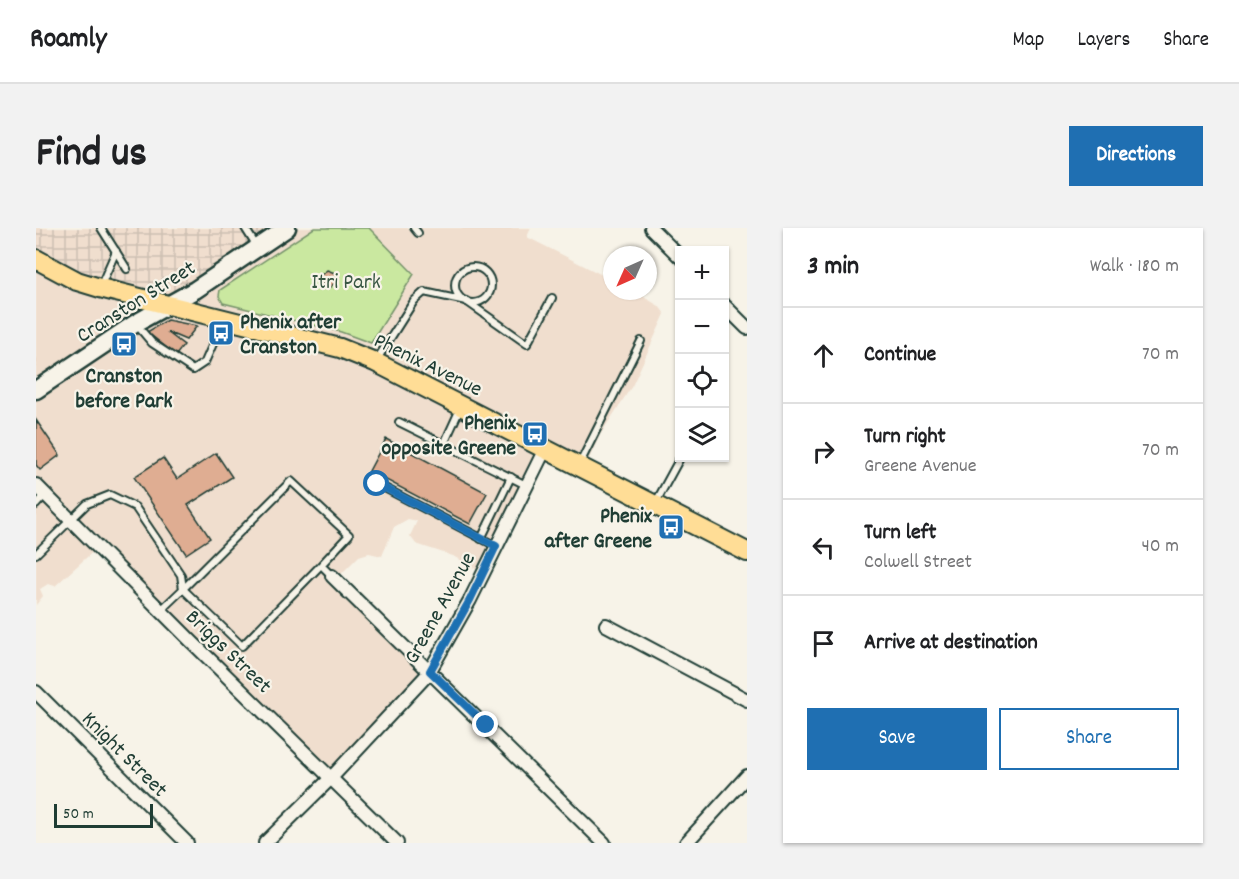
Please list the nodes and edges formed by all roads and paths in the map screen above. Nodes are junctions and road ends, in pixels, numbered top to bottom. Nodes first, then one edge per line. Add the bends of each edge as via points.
1 (101, 228) edge
2 (245, 228) edge
3 (287, 228) edge
4 (651, 228) edge
5 (257, 248) junction
6 (116, 251) junction
7 (675, 252) edge
8 (41, 264) edge
9 (127, 269) dead end
10 (100, 288) junction
11 (552, 298) dead end
12 (466, 301) junction
13 (171, 304) junction
14 (729, 310) edge
15 (224, 317) junction
16 (136, 323) junction
17 (747, 328) edge
18 (641, 341) dead end
19 (375, 362) junction
20 (36, 390) edge
21 (462, 406) junction
22 (399, 422) dead end
23 (444, 444) junction
24 (545, 449) junction
25 (678, 462) edge
26 (578, 466) junction
27 (511, 477) junction
28 (377, 484) dead end
29 (36, 485) edge
30 (526, 485) junction
31 (46, 494) junction
32 (36, 505) edge
33 (654, 505) junction
34 (71, 519) junction
35 (481, 538) junction
36 (496, 546) junction
37 (747, 552) edge
38 (36, 554) edge
39 (321, 565) junction
40 (332, 576) joint
41 (183, 589) junction
42 (161, 611) junction
43 (606, 625) dead end
44 (430, 671) junction
45 (36, 692) edge
46 (747, 700) edge
47 (747, 776) edge
48 (332, 777) junction
49 (187, 843) edge
50 (265, 843) edge
51 (397, 843) edge
52 (604, 843) edge
53 (686, 843) edge

1 - 6 lane
2 - 5 lane
3 - 5 main road, Cranston Street
4 - 7 street
5 - 13 main road, Cranston Street
6 - 9 lane
6 - 10 lane
8 - 10 main road, Phenix Avenue
10 - 13 main road, Phenix Avenue
11 - 12 lane via 527,344
12 - 12 lane via 477,302 489,291 487,274 477,267 465,268 455,282 457,294
12 - 19 lane via 429,292 419,294
13 - 15 main road, Phenix Avenue
13 - 16 main road, Cranston Street
14 - 17 street
15 - 16 lane via 204,362 193,370 152,343
15 - 19 main road, Phenix Avenue via 340,348
16 - 20 main road, Cranston Street
18 - 26 lane
19 - 21 main road, Phenix Avenue
21 - 23 lane
21 - 24 main road, Phenix Avenue
22 - 23 lane
23 - 27 lane
24 - 26 main road, Phenix Avenue
24 - 30 street, Greene Avenue
25 - 33 lane
26 - 33 main road, Phenix Avenue
27 - 30 lane
27 - 35 lane
28 - 35 lane
29 - 31 street, Briggs Street
30 - 36 street, Greene Avenue
31 - 32 lane
31 - 34 street, Briggs Street
33 - 37 main road, Phenix Avenue
34 - 38 lane
34 - 41 lane via 87,504 110,495 135,507 181,575
34 - 42 street, Briggs Street
35 - 36 lane
36 - 44 street, Greene Avenue
39 - 40 lane
39 - 41 lane via 242,646
39 - 41 lane via 349,535 291,481
40 - 44 street
41 - 42 lane
42 - 48 street, Briggs Street
43 - 46 street
44 - 48 street, Greene Avenue
44 - 52 street
45 - 49 street, Knight Street
47 - 53 street
48 - 50 street, Greene Avenue
48 - 51 street, Briggs Street

